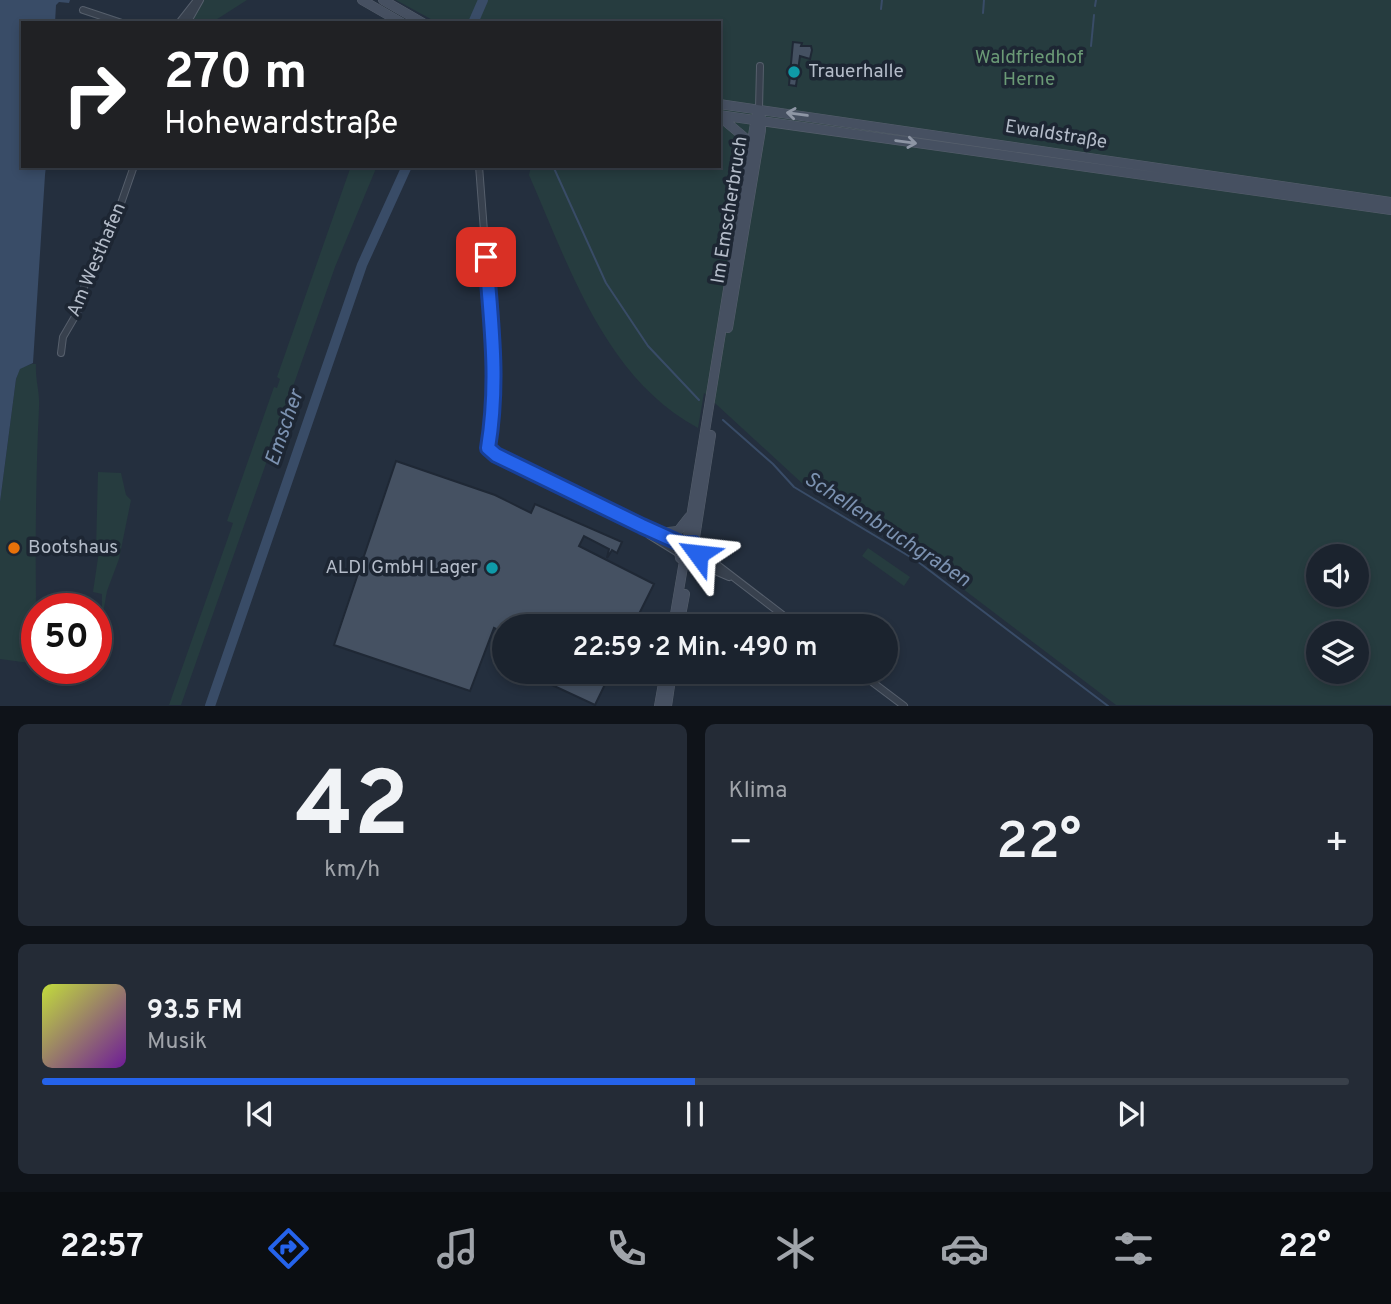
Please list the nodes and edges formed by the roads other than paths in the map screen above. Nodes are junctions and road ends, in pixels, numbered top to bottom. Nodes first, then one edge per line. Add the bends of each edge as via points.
1 (198, 0) edge
2 (362, 0) edge
3 (383, 0) edge
4 (83, 9) dead end
5 (116, 21) edge
6 (181, 21) edge
7 (188, 21) edge
8 (399, 21) edge
9 (420, 21) edge
10 (760, 66) dead end
11 (721, 104) edge
12 (759, 109) junction
13 (721, 116) edge
14 (721, 118) edge
15 (758, 121) junction
16 (750, 150) junction
17 (133, 168) edge
18 (479, 168) edge
19 (1391, 202) edge
20 (1391, 211) edge
21 (61, 353) dead end
22 (692, 509) junction
23 (642, 526) junction
24 (659, 533) junction
25 (688, 552) junction
26 (731, 578) junction
27 (675, 614) edge
28 (680, 614) edge
29 (780, 614) edge
30 (663, 684) edge
31 (670, 684) edge
32 (875, 684) edge
33 (659, 705) edge
34 (667, 705) edge
35 (904, 705) edge

1 - 6 street
1 - 7 street
2 - 8 main road
3 - 9 main road
4 - 5 street
10 - 12 street
11 - 12 main road, Ewaldstraße
12 - 15 main road, Im Emscherbruch
19 -> 12 main road, Ewaldstraße
13 - 15 main road, Ewaldstraße
14 - 16 main road via 744,137
15 - 16 main road, Im Emscherbruch
15 -> 20 main road, Ewaldstraße
15 - 25 main road, Im Emscherbruch
16 - 22 main road, Im Emscherbruch
17 - 21 street, Am Westhafen via 110,235 88,273
18 - 23 street via 495,374 488,448
22 - 24 main road via 678,531
22 - 25 main road, Im Emscherbruch
23 - 24 street
23 - 25 street via 649,535
24 - 25 street
25 - 26 street
25 - 26 street
25 - 27 main road, Im Emscherbruch
25 - 28 main road, Im Emscherbruch
26 - 29 street
30 - 33 main road
31 - 34 main road
32 - 35 street

